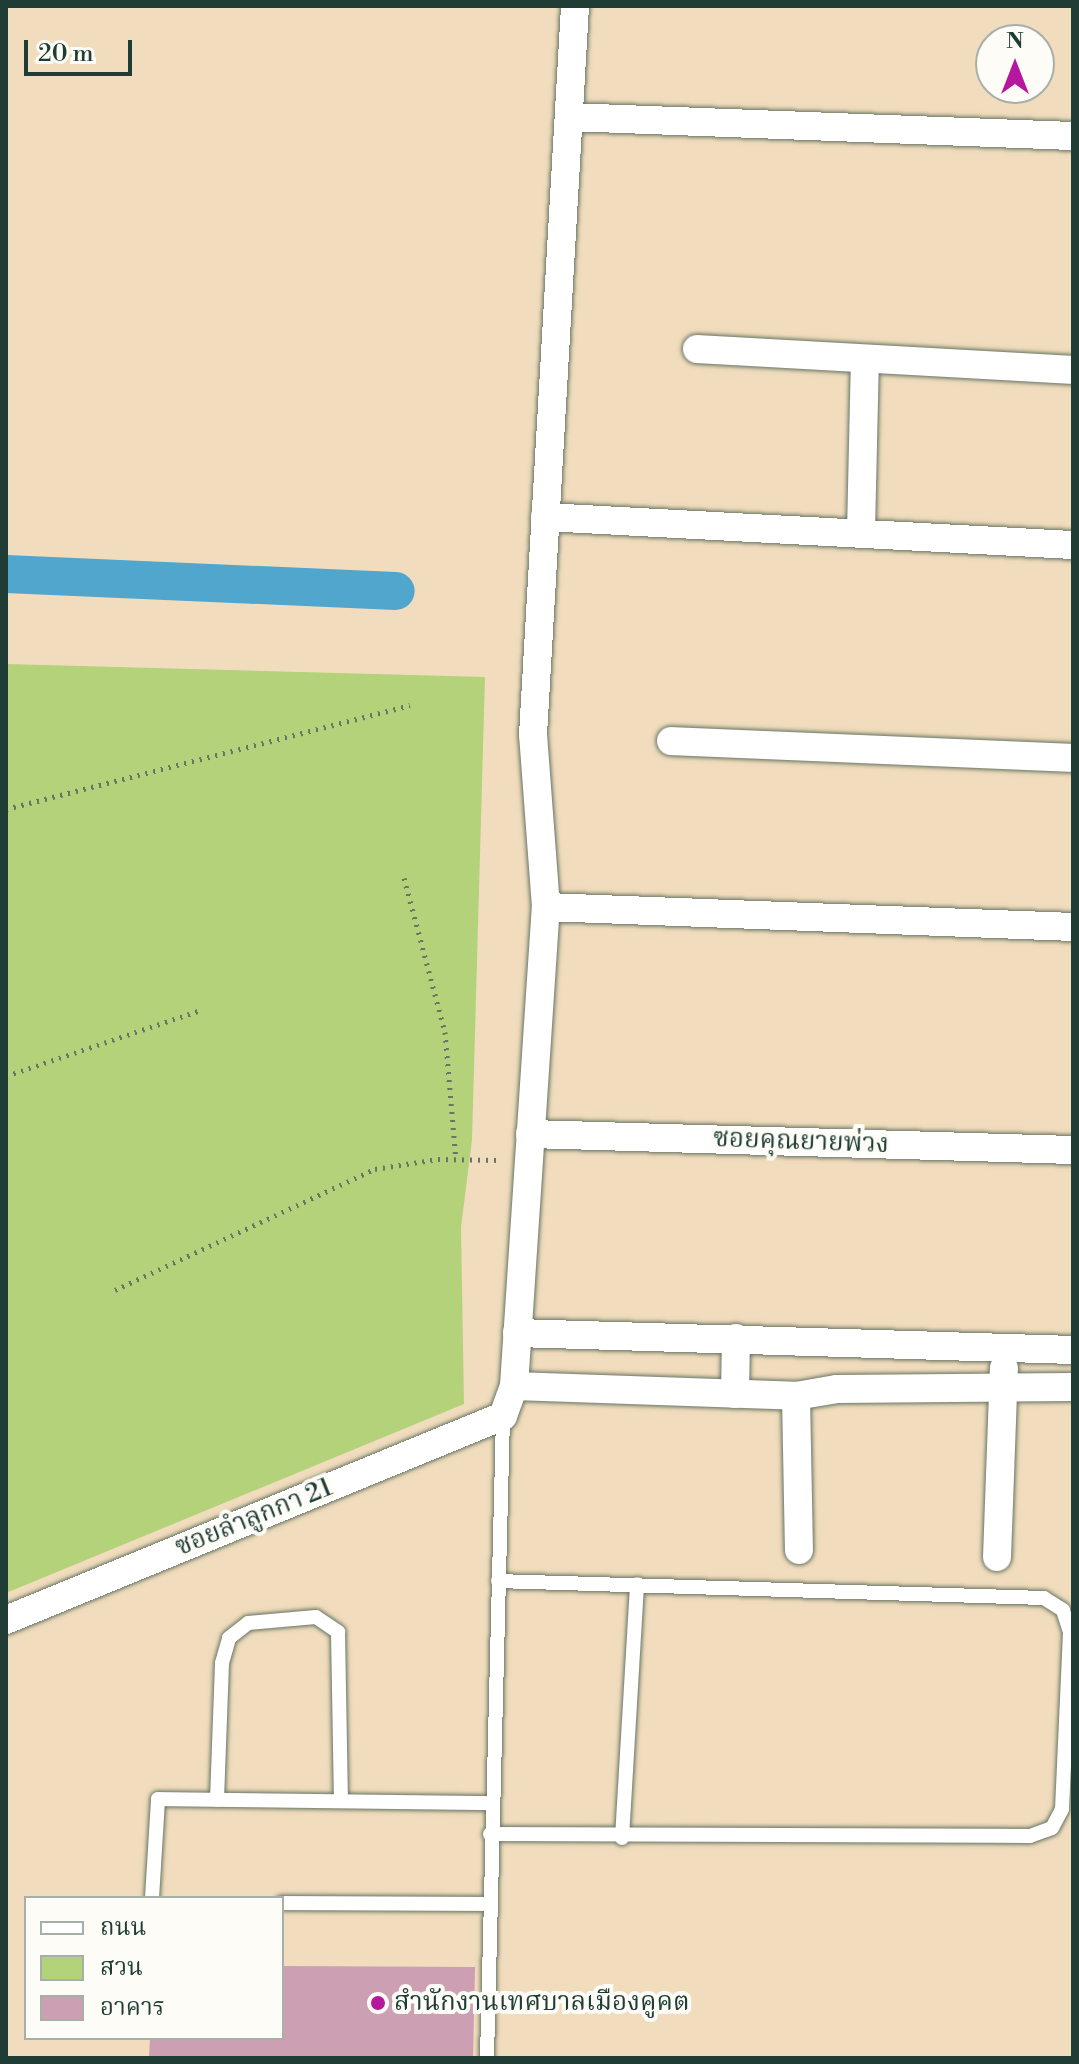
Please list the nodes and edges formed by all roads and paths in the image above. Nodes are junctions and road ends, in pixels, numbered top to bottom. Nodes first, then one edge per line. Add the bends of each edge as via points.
1 (575, 6) edge
2 (569, 117) junction
3 (1073, 136) edge
4 (697, 349) dead end
5 (865, 362) junction
6 (1073, 370) edge
7 (545, 517) junction
8 (861, 532) junction
9 (1073, 545) edge
10 (410, 705) dead end
11 (671, 741) dead end
12 (1073, 758) edge
13 (6, 809) edge
14 (404, 878) dead end
15 (546, 907) junction
16 (1073, 927) edge
17 (198, 1011) dead end
18 (6, 1076) edge
19 (529, 1147) junction
20 (1073, 1150) edge
21 (456, 1160) junction
22 (115, 1290) dead end
23 (517, 1333) junction
24 (736, 1338) junction
25 (1005, 1348) junction
26 (1073, 1350) edge
27 (1003, 1384) junction
28 (514, 1386) junction
29 (1073, 1387) edge
30 (735, 1394) junction
31 (796, 1396) junction
32 (503, 1416) junction
33 (799, 1550) dead end
34 (997, 1557) dead end
35 (498, 1581) junction
36 (637, 1584) junction
37 (6, 1620) edge
38 (217, 1800) junction
39 (341, 1801) junction
40 (492, 1803) junction
41 (490, 1834) junction
42 (622, 1838) junction
43 (152, 1896) edge
44 (284, 1903) edge
45 (489, 1904) junction
46 (487, 2058) edge

1 - 2 street
2 - 3 street
2 - 7 street
4 - 5 street
5 - 6 street
5 - 8 street
7 - 8 street
7 - 15 street via 533,735
8 - 9 street
10 - 13 path
11 - 12 street
14 - 21 path via 445,1032
15 - 16 street
15 - 19 street
17 - 18 path
19 - 20 street, ซอยคุณยายพ่วง
19 - 21 path
19 - 23 street
21 - 22 path via 375,1169
23 - 24 street
23 - 28 street
24 - 25 street
24 - 30 street
25 - 26 street
25 - 27 street
27 - 29 street
27 - 31 street via 837,1389
27 - 34 street
28 - 30 street
28 - 32 street
30 - 31 street
31 - 33 street
32 - 35 lane
32 - 37 street, ซอยลำลูกกา 21
35 - 36 lane
35 - 40 lane
36 - 42 lane
36 - 42 lane via 1044,1598 1063,1610 1070,1632 1062,1809 1052,1828 1030,1836
38 - 39 lane
38 - 39 lane via 222,1663 229,1638 248,1623 316,1617 338,1632
38 - 43 lane via 158,1799
39 - 40 lane
40 - 41 lane
41 - 42 lane
41 - 45 lane
44 - 45 lane
45 - 46 lane

